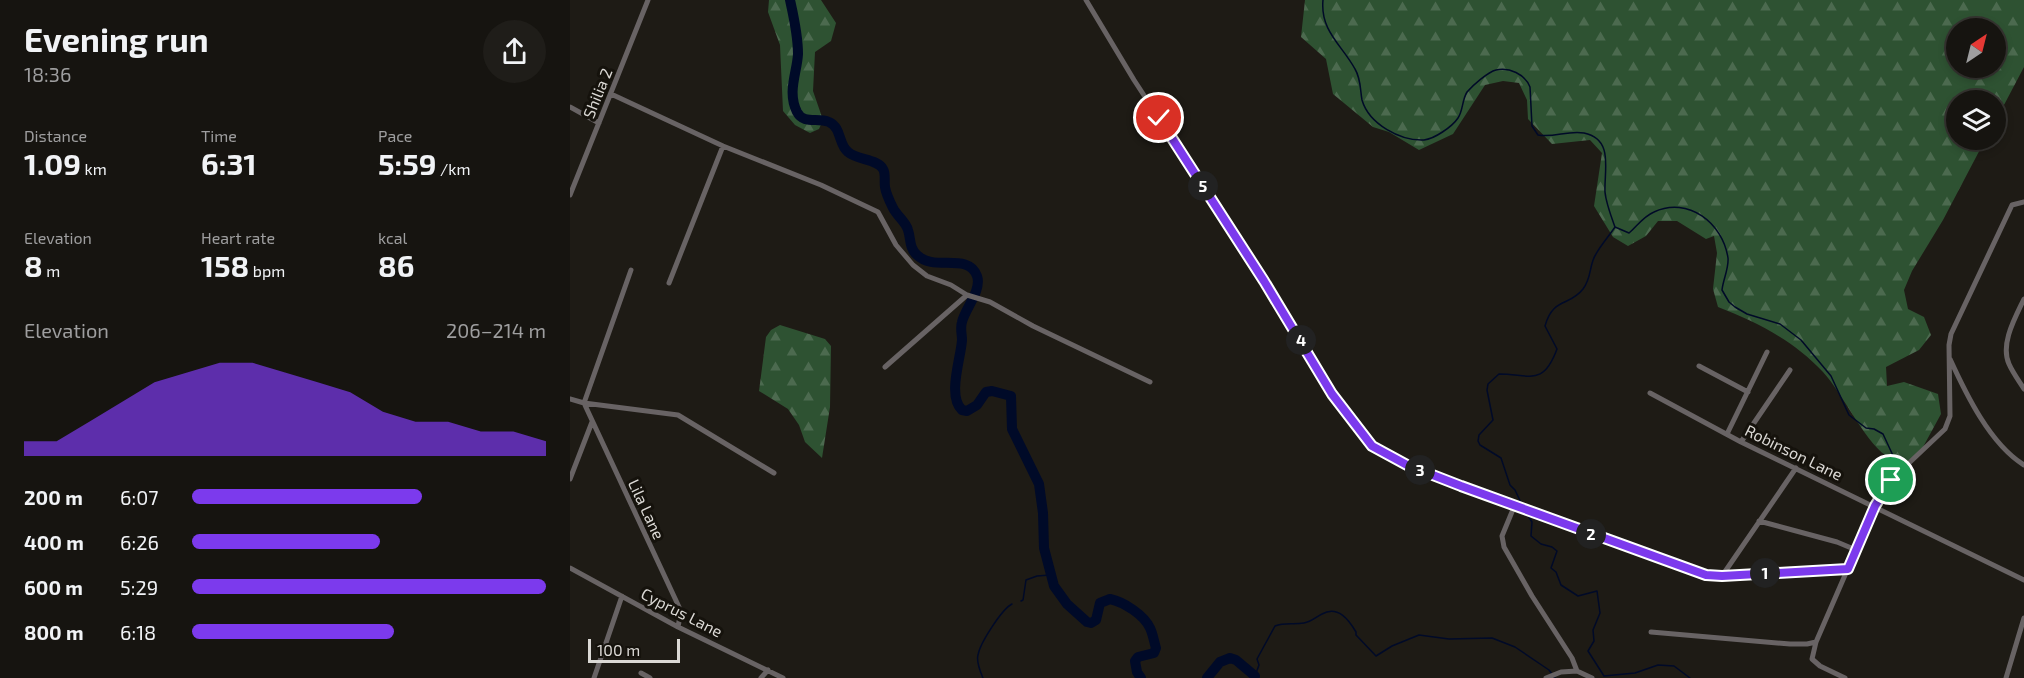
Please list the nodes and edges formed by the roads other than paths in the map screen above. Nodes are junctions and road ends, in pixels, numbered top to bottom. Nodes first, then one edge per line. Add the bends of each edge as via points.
1 (648, 0) edge
2 (1086, 0) edge
3 (611, 94) junction
4 (570, 107) edge
5 (599, 123) junction
6 (723, 146) junction
7 (572, 184) edge
8 (570, 195) edge
9 (2024, 202) edge
10 (631, 270) dead end
11 (669, 284) dead end
12 (967, 295) junction
13 (2024, 300) edge
14 (2021, 313) edge
15 (1767, 352) dead end
16 (1949, 356) junction
17 (1699, 366) dead end
18 (885, 367) dead end
19 (1790, 370) dead end
20 (1150, 382) dead end
21 (2024, 389) edge
22 (1748, 392) junction
23 (1650, 393) dead end
24 (570, 399) edge
25 (584, 403) junction
26 (592, 422) junction
27 (1727, 434) junction
28 (1741, 442) junction
29 (2024, 465) edge
30 (1796, 468) junction
31 (774, 473) dead end
32 (570, 479) edge
33 (1875, 506) junction
34 (1517, 508) junction
35 (1759, 521) junction
36 (1856, 550) junction
37 (570, 568) edge
38 (1848, 569) junction
39 (1722, 576) junction
40 (2024, 580) edge
41 (622, 596) junction
42 (2024, 618) edge
43 (678, 627) junction
44 (1652, 632) dead end
45 (1816, 642) junction
46 (768, 670) junction
47 (1577, 671) junction
48 (641, 674) dead end
49 (594, 678) edge
50 (650, 678) edge
51 (761, 678) edge
52 (783, 678) edge
53 (1546, 678) edge
54 (1592, 678) edge
55 (1845, 678) edge
56 (2006, 678) edge

1 - 3 street, Shilia 2
2 - 34 street via 1332,394 1372,446 1407,465
3 - 5 street, Shilia 2
3 - 6 street
4 - 5 street
5 - 7 street, Shilia 2
6 - 11 street
6 - 12 street via 878,212 913,266
7 - 8 street, Shilia 2
9 - 16 street via 2012,206 1951,334
10 - 25 street
12 - 18 street
12 - 20 street via 990,302
13 - 14 street
14 - 21 street via 2006,353
15 - 22 street
16 - 29 street via 1994,436
16 - 33 street via 1950,416 1945,429 1891,480
17 - 22 street
19 - 28 street
22 - 27 street
23 - 27 street, Robinson Lane
24 - 25 street
25 - 26 street, Lila Lane
25 - 31 street via 678,415
26 - 32 street
26 - 43 street, Lila Lane via 679,608
27 - 28 street, Robinson Lane
28 - 30 street, Robinson Lane
30 - 33 street, Robinson Lane
30 - 35 street
33 - 36 street
33 - 40 street, Robinson Lane
34 - 39 street via 1706,575
34 - 47 street via 1502,536 1504,547
35 - 36 street
35 - 39 street
36 - 38 street
37 - 41 street, Cyprus Lane
38 - 39 street
38 - 45 street
41 - 43 street, Cyprus Lane
41 - 49 street
42 - 56 street
43 - 46 street, Cyprus Lane
44 - 45 street via 1790,644
45 - 55 street via 1812,659
46 - 51 street
46 - 52 street, Cyprus Lane
47 - 53 street
47 - 54 street
48 - 50 street

